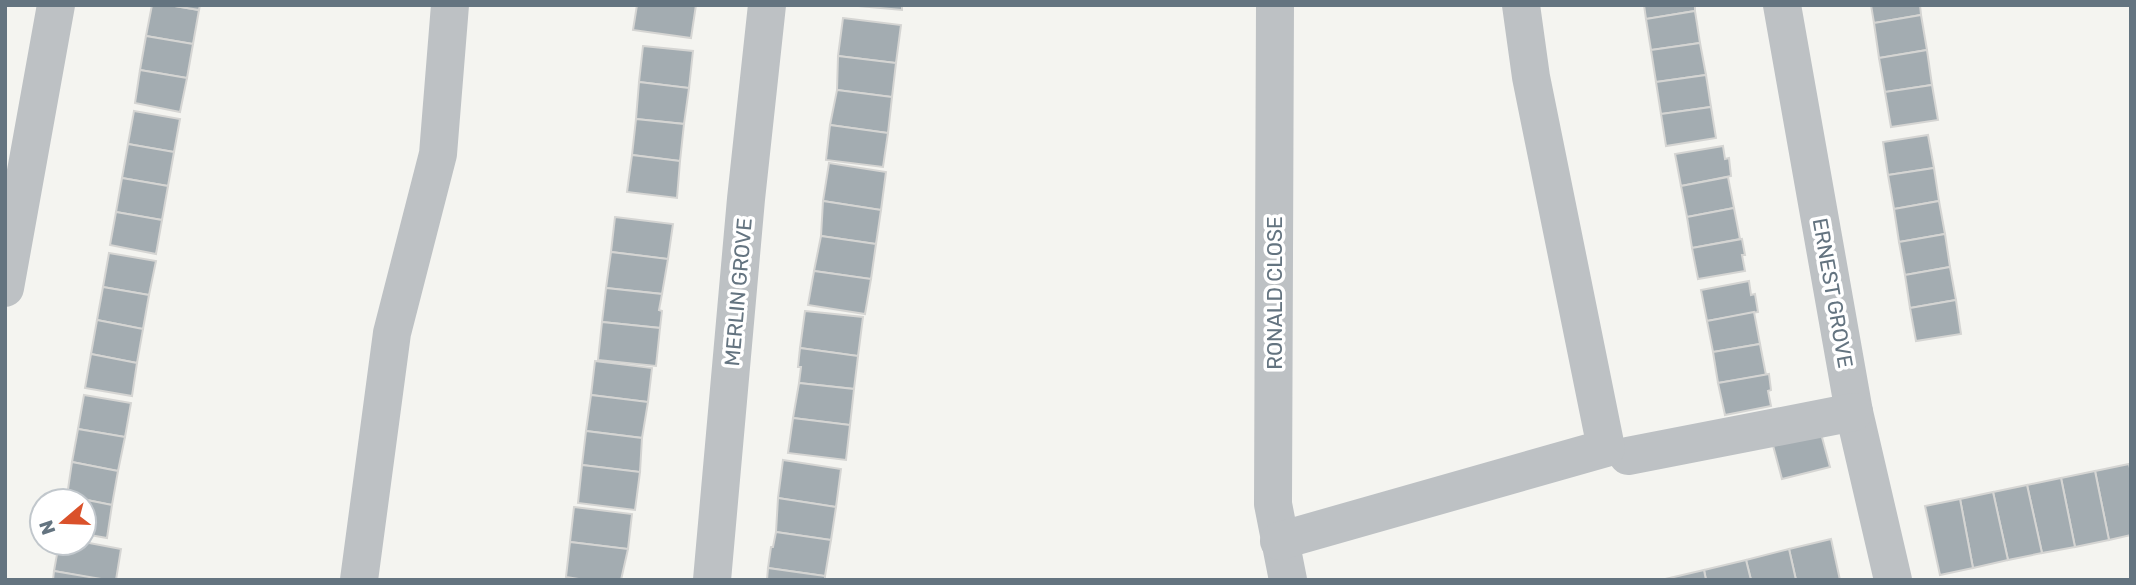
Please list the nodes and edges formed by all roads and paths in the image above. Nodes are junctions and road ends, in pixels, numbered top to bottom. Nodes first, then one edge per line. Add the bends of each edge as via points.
1 (56, 5) edge
2 (450, 5) edge
3 (767, 5) edge
4 (1275, 5) edge
5 (1521, 5) edge
6 (1782, 5) edge
7 (5, 288) edge
8 (1854, 412) junction
9 (1628, 456) dead end
10 (1279, 541) junction
11 (359, 580) edge
12 (712, 580) edge
13 (1288, 580) edge
14 (1893, 580) edge

1 - 7 street
2 - 11 street via 438,153 392,333
3 - 12 street, MERLIN GROVE
4 - 10 street, RONALD CLOSE via 1273,504
5 - 10 street via 1531,76 1606,448
6 - 8 street, ERNEST GROVE
8 - 9 street
8 - 14 street, ERNEST GROVE
10 - 13 street, RONALD CLOSE

